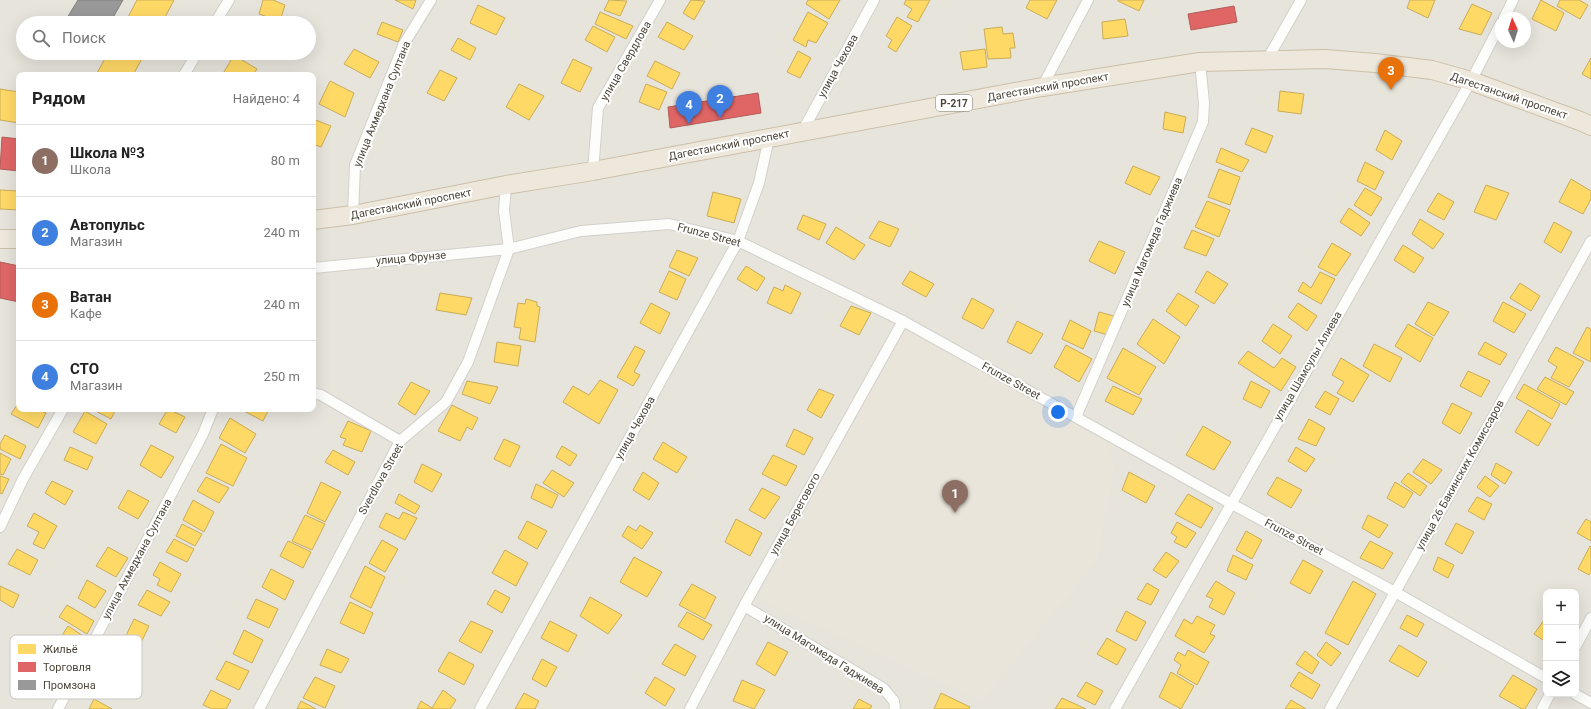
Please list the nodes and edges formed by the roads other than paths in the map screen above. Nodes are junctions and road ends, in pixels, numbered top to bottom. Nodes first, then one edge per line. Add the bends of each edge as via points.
1 (229, 0) edge
2 (431, 0) edge
3 (660, 0) edge
4 (874, 0) edge
5 (1088, 0) edge
6 (1300, 0) edge
7 (1513, 0) edge
8 (1507, 12) edge
9 (219, 16) edge
10 (1495, 35) edge
11 (194, 60) edge
12 (1267, 60) junction
13 (1200, 62) junction
14 (186, 72) edge
15 (1471, 81) junction
16 (1042, 87) junction
17 (1591, 126) edge
18 (802, 132) junction
19 (769, 138) junction
20 (593, 171) junction
21 (506, 185) junction
22 (353, 215) junction
23 (316, 220) edge
24 (0, 239) edge
25 (16, 239) edge
26 (738, 240) junction
27 (1591, 241) edge
28 (509, 249) junction
29 (316, 268) edge
30 (903, 321) junction
31 (316, 394) edge
32 (61, 412) edge
33 (212, 412) edge
34 (1076, 417) junction
35 (400, 441) junction
36 (1230, 503) junction
37 (0, 527) edge
38 (1395, 592) junction
39 (744, 606) junction
40 (1591, 618) edge
41 (97, 635) edge
42 (1579, 640) edge
43 (1543, 676) edge
44 (1579, 696) edge
45 (1548, 697) edge
46 (63, 699) edge
47 (1591, 703) edge
48 (58, 709) edge
49 (259, 709) edge
50 (480, 709) edge
51 (690, 709) edge
52 (895, 709) edge
53 (1115, 709) edge
54 (1330, 709) edge
55 (1542, 709) edge

1 - 9 street
2 - 22 street, улица Ахмедхана Султана via 404,44 355,165
3 - 20 street, улица Свердлова via 598,108
4 - 18 street, улица Чехова
5 - 16 street
6 - 12 street
7 - 8 street
10 - 15 street, улица Шамсулы Алиева
11 - 14 street
12 - 13 highway, Дагестанский проспект / Р-217
12 - 15 highway, Дагестанский проспект / Р-217 via 1325,59 1375,63 1432,70
13 - 16 highway, Дагестанский проспект / Р-217
13 - 34 street, улица Магомеда Гаджиева via 1203,122
15 - 17 highway, Дагестанский проспект / Р-217
15 - 36 street, улица Шамсулы Алиева
16 - 18 highway, Дагестанский проспект / Р-217
18 - 19 highway, Дагестанский проспект / Р-217
19 - 20 highway, Дагестанский проспект / Р-217
19 - 26 street, улица Чехова via 758,183
20 - 21 highway, Дагестанский проспект / Р-217
21 - 22 highway, Дагестанский проспект / Р-217
21 - 28 street, Sverdlova Street via 504,211
22 - 23 highway, Дагестанский проспект / Р-217
24 - 25 highway
26 - 28 street, Frunze Street via 668,224 581,231
26 - 30 street, Frunze Street
26 - 50 street, улица Чехова
27 - 38 street, улица 26 Бакинских Комиссаров
28 - 29 street, улица Фрунзе
28 - 35 street, Sverdlova Street via 468,362 446,402
30 - 34 street, Frunze Street
30 - 39 street, улица Берегового
31 - 35 street
32 - 37 street via 23,479
33 - 41 street, улица Ахмедхана Султана via 203,434
34 - 36 street, Frunze Street
35 - 49 street, Sverdlova Street
36 - 38 street, Frunze Street
36 - 53 street, улица Шамсулы Алиева
38 - 43 street, Frunze Street
38 - 54 street, улица 26 Бакинских Комиссаров
39 - 51 street, улица Берегового
39 - 52 street, улица Магомеда Гаджиева via 883,688 894,701
40 - 42 street
44 - 47 street
45 - 55 street
46 - 48 street, улица Ахмедхана Султана

